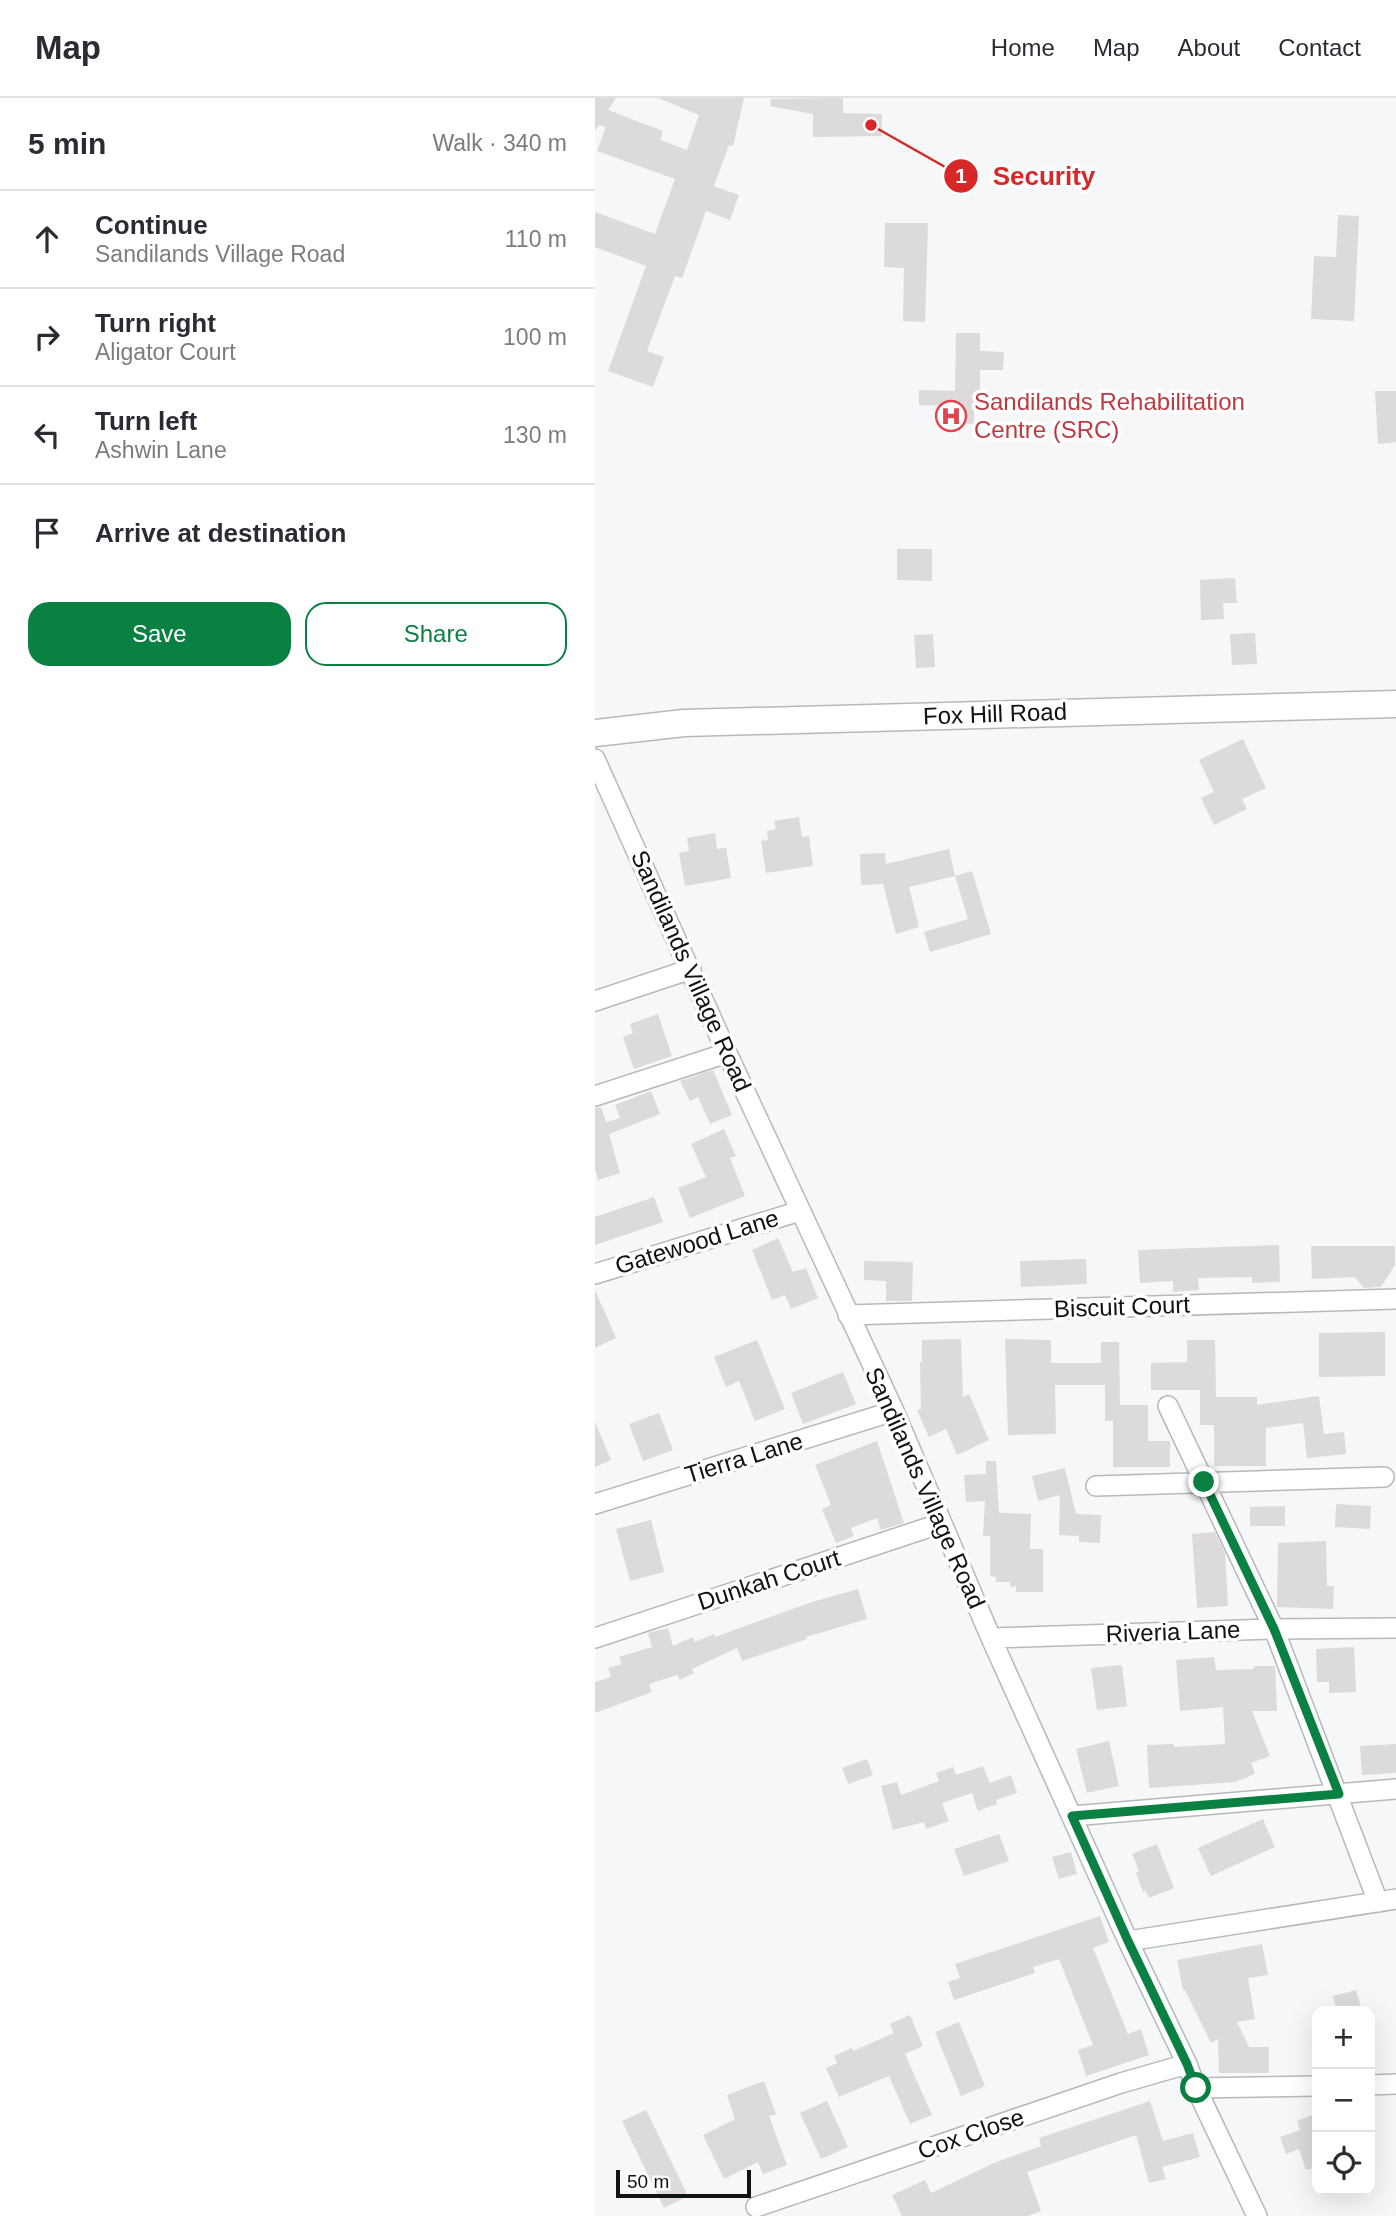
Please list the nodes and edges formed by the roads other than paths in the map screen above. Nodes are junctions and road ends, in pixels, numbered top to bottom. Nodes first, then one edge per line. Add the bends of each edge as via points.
1 (1396, 704) edge
2 (595, 733) edge
3 (595, 759) edge
4 (691, 969) junction
5 (595, 1001) edge
6 (727, 1053) junction
7 (595, 1096) edge
8 (800, 1210) junction
9 (595, 1274) edge
10 (1396, 1299) edge
11 (848, 1315) junction
12 (1168, 1406) dead end
13 (894, 1411) junction
14 (1384, 1477) dead end
15 (1204, 1482) junction
16 (1096, 1486) dead end
17 (595, 1504) edge
18 (942, 1523) junction
19 (1396, 1628) edge
20 (1274, 1629) junction
21 (595, 1638) edge
22 (991, 1638) junction
23 (1396, 1789) edge
24 (1339, 1794) junction
25 (1072, 1816) junction
26 (1387, 1901) edge
27 (1128, 1941) junction
28 (1187, 2064) junction
29 (1396, 2084) edge
30 (1375, 2085) edge
31 (1312, 2086) edge
32 (1196, 2088) junction
33 (756, 2207) dead end
34 (1257, 2216) edge

1 - 2 main road, Fox Hill Road via 684,723
3 - 4 street, Sandilands Village Road
4 - 5 street
4 - 6 street, Sandilands Village Road
6 - 7 street
6 - 8 street, Sandilands Village Road
8 - 9 street, Gatewood Lane
8 - 11 street, Sandilands Village Road
10 - 11 street, Biscuit Court
11 - 13 street, Sandilands Village Road
12 - 15 street
13 - 17 street, Tierra Lane
13 - 18 street, Sandilands Village Road
14 - 15 street
15 - 16 street
15 - 20 street
18 - 21 street, Dunkah Court
18 - 22 street, Sandilands Village Road
19 - 20 street, Riveria Lane
20 - 22 street, Riveria Lane
20 - 24 street
22 - 25 street, Sandilands Village Road
23 - 24 street
24 - 25 street
24 - 26 street
25 - 27 street, Sandilands Village Road
26 - 27 street
27 - 28 street, Sandilands Village Road
28 - 32 street, Sandilands Village Road
28 - 33 street, Cox Close
29 - 30 street
31 - 32 street
32 - 34 street, Sandilands Village Road

